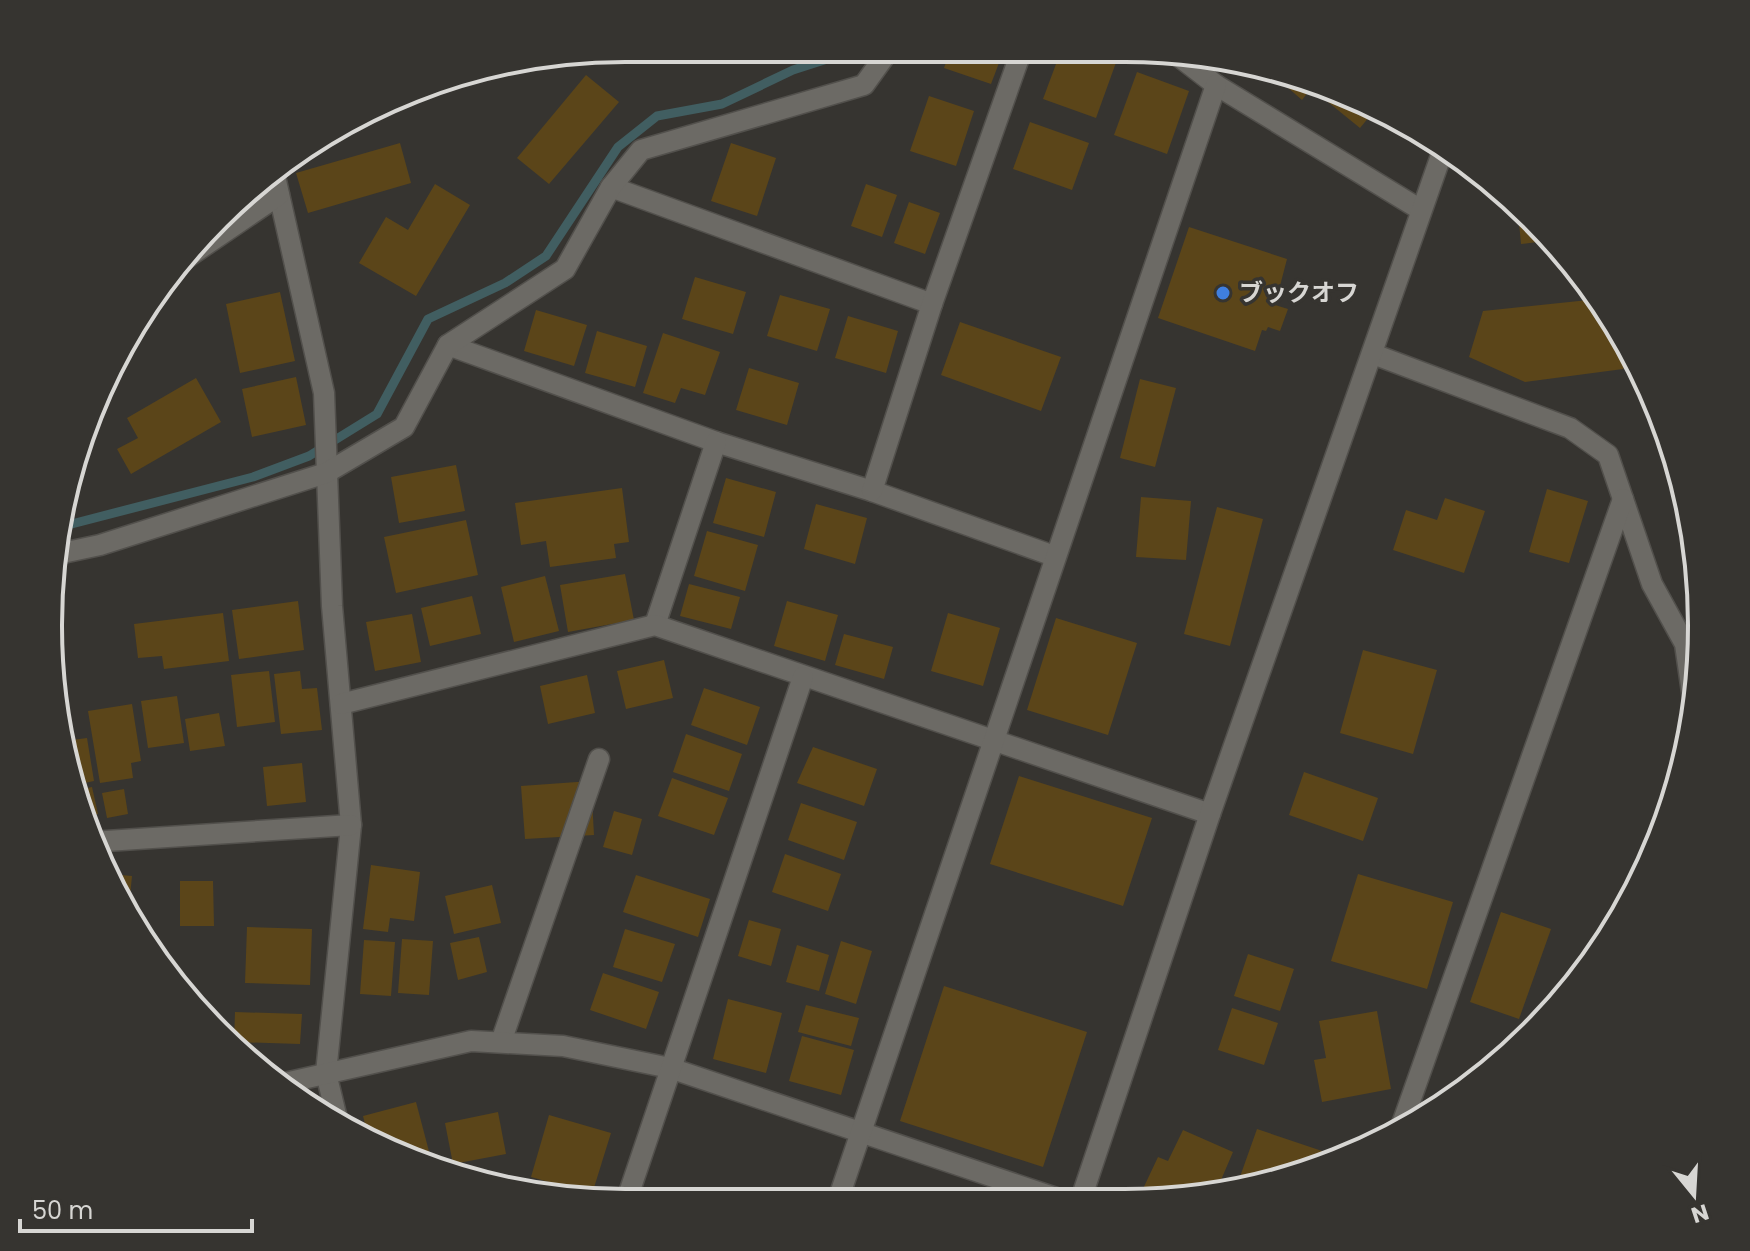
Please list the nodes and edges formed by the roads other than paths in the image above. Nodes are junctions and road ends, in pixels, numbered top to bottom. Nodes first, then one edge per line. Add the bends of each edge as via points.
1 (881, 62) edge
2 (1018, 62) edge
3 (1192, 66) edge
4 (1216, 85) junction
5 (1440, 158) edge
6 (276, 183) edge
7 (611, 187) junction
8 (279, 195) junction
9 (1421, 210) junction
10 (219, 236) edge
11 (932, 304) junction
12 (448, 345) junction
13 (1373, 354) junction
14 (716, 442) junction
15 (326, 466) junction
16 (872, 491) junction
17 (1623, 499) junction
18 (67, 552) edge
19 (1054, 556) junction
20 (655, 625) junction
21 (1687, 658) edge
22 (803, 677) junction
23 (341, 704) junction
24 (993, 741) junction
25 (599, 759) dead end
26 (1210, 814) junction
27 (351, 825) junction
28 (105, 841) edge
29 (501, 1042) junction
30 (670, 1068) junction
31 (326, 1073) junction
32 (293, 1081) edge
33 (334, 1108) edge
34 (1413, 1109) edge
35 (859, 1134) junction
36 (630, 1189) edge
37 (842, 1189) edge
38 (1028, 1189) edge
39 (1084, 1189) edge

1 - 7 street via 864,85 641,150
2 - 11 street
3 - 4 street
4 - 9 street
4 - 19 street
5 - 9 street
6 - 8 street
7 - 11 street
7 - 12 street via 565,269
8 - 10 street
8 - 15 street via 324,393
9 - 13 street
11 - 16 street
12 - 14 street
12 - 15 street via 404,427
13 - 17 street via 1570,428 1608,455
13 - 26 street
14 - 16 street
14 - 20 street
15 - 18 street
15 - 23 street
16 - 19 street
17 - 21 street via 1652,584 1685,644
17 - 34 street
19 - 24 street
20 - 22 street
20 - 23 street
22 - 24 street
22 - 30 street
23 - 27 street
24 - 26 street
24 - 35 street
25 - 29 street
26 - 39 street
27 - 28 street
27 - 31 street
29 - 30 street via 563,1046
29 - 31 street via 471,1041
30 - 35 street
30 - 36 street
31 - 32 street
31 - 33 street
35 - 37 street
35 - 38 street

